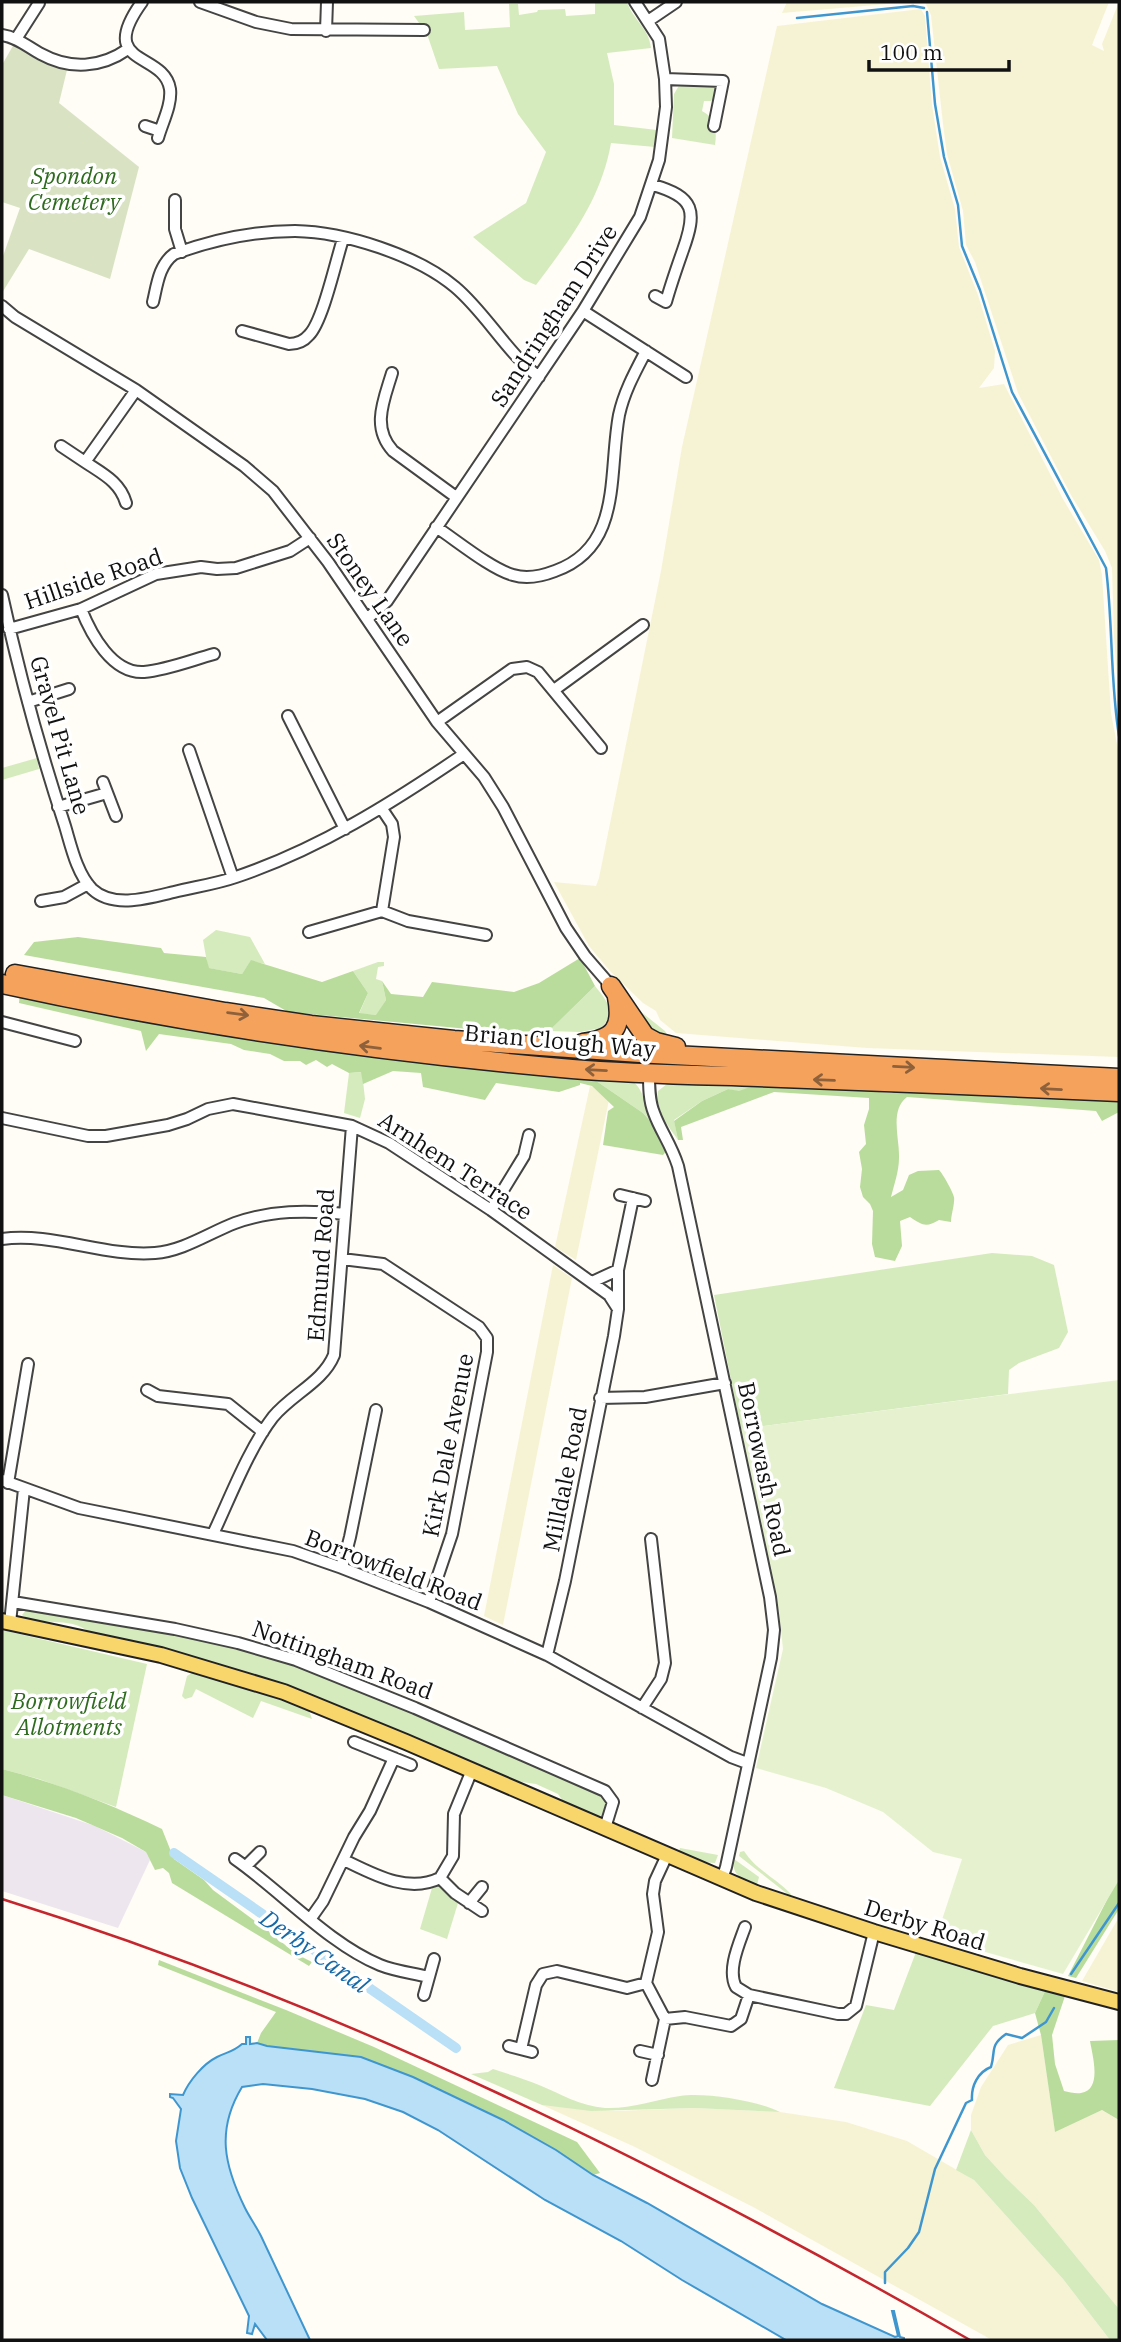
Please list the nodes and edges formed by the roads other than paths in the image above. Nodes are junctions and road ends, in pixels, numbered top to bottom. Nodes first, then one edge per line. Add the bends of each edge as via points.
1 (39, 2) edge
2 (142, 2) edge
3 (200, 2) edge
4 (327, 2) edge
5 (635, 2) edge
6 (676, 2) edge
7 (648, 21) junction
8 (424, 30) dead end
9 (326, 31) junction
10 (2, 35) edge
11 (16, 39) junction
12 (128, 49) junction
13 (665, 79) junction
14 (145, 125) dead end
15 (714, 126) dead end
16 (653, 185) junction
17 (179, 205) dead end
18 (343, 239) junction
19 (182, 251) junction
20 (655, 296) dead end
21 (153, 302) dead end
22 (2, 306) edge
23 (583, 311) junction
24 (242, 331) dead end
25 (646, 351) junction
26 (392, 373) dead end
27 (539, 377) junction
28 (686, 377) dead end
29 (136, 390) junction
30 (61, 446) dead end
31 (85, 462) junction
32 (456, 497) junction
33 (126, 503) dead end
34 (436, 527) junction
35 (310, 538) junction
36 (2, 595) edge
37 (81, 609) junction
38 (368, 618) junction
39 (643, 625) dead end
40 (9, 629) junction
41 (214, 654) dead end
42 (69, 689) dead end
43 (554, 690) junction
44 (28, 702) junction
45 (288, 716) dead end
46 (437, 722) junction
47 (601, 748) dead end
48 (189, 750) dead end
49 (464, 754) junction
50 (58, 807) junction
51 (382, 809) junction
52 (116, 816) dead end
53 (345, 829) junction
54 (233, 878) junction
55 (88, 884) junction
56 (41, 901) dead end
57 (382, 911) junction
58 (309, 932) dead end
59 (486, 935) dead end
60 (2, 972) edge
61 (2, 984) edge
62 (614, 991) junction
63 (2, 1022) edge
64 (75, 1041) dead end
65 (548, 1048) junction
66 (770, 1059) junction
67 (649, 1073) junction
68 (1119, 1078) edge
69 (1119, 1092) edge
70 (2, 1118) edge
71 (352, 1126) junction
72 (529, 1135) dead end
73 (620, 1195) dead end
74 (633, 1198) junction
75 (645, 1201) dead end
76 (491, 1210) junction
77 (345, 1214) junction
78 (2, 1239) edge
79 (342, 1259) junction
80 (618, 1270) junction
81 (592, 1282) junction
82 (618, 1310) junction
83 (28, 1364) dead end
84 (725, 1383) junction
85 (147, 1390) dead end
86 (600, 1398) junction
87 (376, 1410) dead end
88 (263, 1432) junction
89 (5, 1482) edge
90 (24, 1489) junction
91 (213, 1534) junction
92 (650, 1539) dead end
93 (342, 1568) junction
94 (13, 1602) junction
95 (429, 1602) junction
96 (6, 1622) edge
97 (547, 1655) junction
98 (642, 1708) junction
99 (354, 1742) dead end
100 (394, 1758) junction
101 (747, 1762) junction
102 (411, 1765) dead end
103 (472, 1770) junction
104 (605, 1828) junction
105 (260, 1852) dead end
106 (667, 1855) junction
107 (235, 1859) dead end
108 (344, 1860) junction
109 (246, 1867) junction
110 (440, 1878) junction
111 (722, 1879) junction
112 (482, 1887) dead end
113 (469, 1903) junction
114 (482, 1911) dead end
115 (311, 1919) junction
116 (745, 1927) dead end
117 (874, 1932) junction
118 (434, 1959) dead end
119 (428, 1977) junction
120 (646, 1983) junction
121 (424, 1995) dead end
122 (749, 1995) junction
123 (1119, 2002) edge
124 (665, 2019) junction
125 (509, 2046) dead end
126 (640, 2051) dead end
127 (658, 2055) junction
128 (652, 2080) dead end

1 - 11 street
2 - 12 street via 130,23
3 - 9 street via 267,25
4 - 9 street
5 - 7 street, Sandringham Drive
6 - 7 street
7 - 13 street, Sandringham Drive via 659,39
8 - 9 street
10 - 11 street
11 - 12 street via 46,56 81,64 106,62
12 - 14 street via 167,80 170,96 159,134
13 - 15 street via 723,81
13 - 16 street, Sandringham Drive via 664,133
16 - 20 street via 677,193 692,220 666,302
16 - 23 street, Sandringham Drive via 634,229
17 - 19 street via 175,229
18 - 19 street via 298,231 264,232
18 - 24 street via 309,336 294,344 257,329
18 - 27 street via 406,257 448,282
19 - 21 street via 165,262
22 - 29 street, Stoney Lane
23 - 25 street
23 - 27 street, Sandringham Drive
25 - 28 street
25 - 34 street via 620,414 601,533 577,561 541,575 514,576
26 - 32 street via 380,418 385,440 393,451
27 - 32 street, Sandringham Drive
29 - 31 street
29 - 35 street, Stoney Lane via 261,479
30 - 31 street
31 - 33 street via 112,479
32 - 34 street, Sandringham Drive
34 - 38 street, Sandringham Drive via 387,601
35 - 37 street, Hillside Road via 290,551 236,568 201,567 156,574
35 - 38 street, Stoney Lane
36 - 40 street, Gravel Pit Lane
37 - 40 street, Hillside Road
37 - 41 street via 95,639 127,669 145,672
38 - 46 street, Stoney Lane
39 - 43 street
40 - 44 street, Gravel Pit Lane
42 - 44 street
43 - 46 street via 538,671 512,668
43 - 47 street
44 - 50 street, Gravel Pit Lane
45 - 53 street
46 - 49 street, Stoney Lane
48 - 54 street
49 - 51 street
49 - 62 street, Stoney Lane via 503,807 566,928
50 - 52 street via 105,788
50 - 55 street, Gravel Pit Lane
51 - 53 street
51 - 57 street via 394,837
53 - 54 street
54 - 55 street via 135,900 104,896
55 - 56 street via 69,895
57 - 58 street
57 - 59 street
60 -> 65 highway, Brian Clough Way via 311,1025
67 -> 61 highway, Brian Clough Way via 311,1040
62 - 65 highway via 617,1028 592,1042
62 - 66 highway via 640,1031 656,1042
63 - 64 street
65 - 66 highway, Brian Clough Way
66 -> 68 highway, Brian Clough Way
69 -> 67 highway, Brian Clough Way
67 - 84 street, Borrowash Road via 651,1104 678,1166
70 - 71 street, Arnhem Terrace via 106,1136 168,1125 233,1104
71 - 76 street, Arnhem Terrace via 389,1143
71 - 77 street, Edmund Road
72 - 76 street via 524,1156
73 - 74 street
74 - 75 street
74 - 80 street, Milldale Road
76 - 81 street, Arnhem Terrace
77 - 78 street via 269,1214 156,1253
77 - 79 street, Edmund Road
79 - 88 street, Edmund Road via 332,1361
79 - 95 street, Kirk Dale Avenue via 383,1264 479,1326 487,1338 452,1534
80 - 81 street
80 - 82 street, Milldale Road
81 - 82 street, Arnhem Terrace via 609,1294
82 - 86 street, Milldale Road
83 - 89 street
84 - 86 street via 645,1397
84 - 101 street, Borrowash Road via 774,1630
85 - 88 street via 158,1396 228,1404
86 - 97 street, Milldale Road
87 - 93 street
88 - 91 street, Edmund Road
89 - 90 street, Borrowfield Road
90 - 91 street, Borrowfield Road via 79,1508
90 - 94 street
91 - 93 street, Borrowfield Road via 293,1551
92 - 98 street via 665,1663 661,1679
93 - 95 street, Borrowfield Road
94 - 96 street
94 - 104 street, Nottingham Road via 175,1629 296,1660 605,1791 613,1802
95 - 97 street, Borrowfield Road
96 - 103 main road via 231,1675 323,1707
97 - 98 street, Borrowfield Road
98 - 101 street, Borrowfield Road
99 - 100 street
100 - 102 street
100 - 108 street
101 - 111 street, Borrowash Road
103 - 104 main road
103 - 110 street via 454,1814 453,1856
104 - 106 main road
105 - 109 street
106 - 111 main road
106 - 120 street via 655,1881 658,1932
107 - 109 street
108 - 110 street via 410,1885
108 - 115 street
109 - 115 street
110 - 113 street
111 - 117 main road, Derby Road
112 - 113 street
113 - 114 street
115 - 119 street via 379,1965
116 - 122 street via 732,1977 736,1987
117 - 122 street via 859,1998 846,2014
117 - 123 main road, Derby Road
118 - 119 street
119 - 121 street
120 - 124 street
120 - 125 street via 627,1988 557,1971 543,1975 536,1985 527,2051
122 - 124 street via 741,2019 731,2026 685,2017
124 - 127 street
126 - 127 street
127 - 128 street

